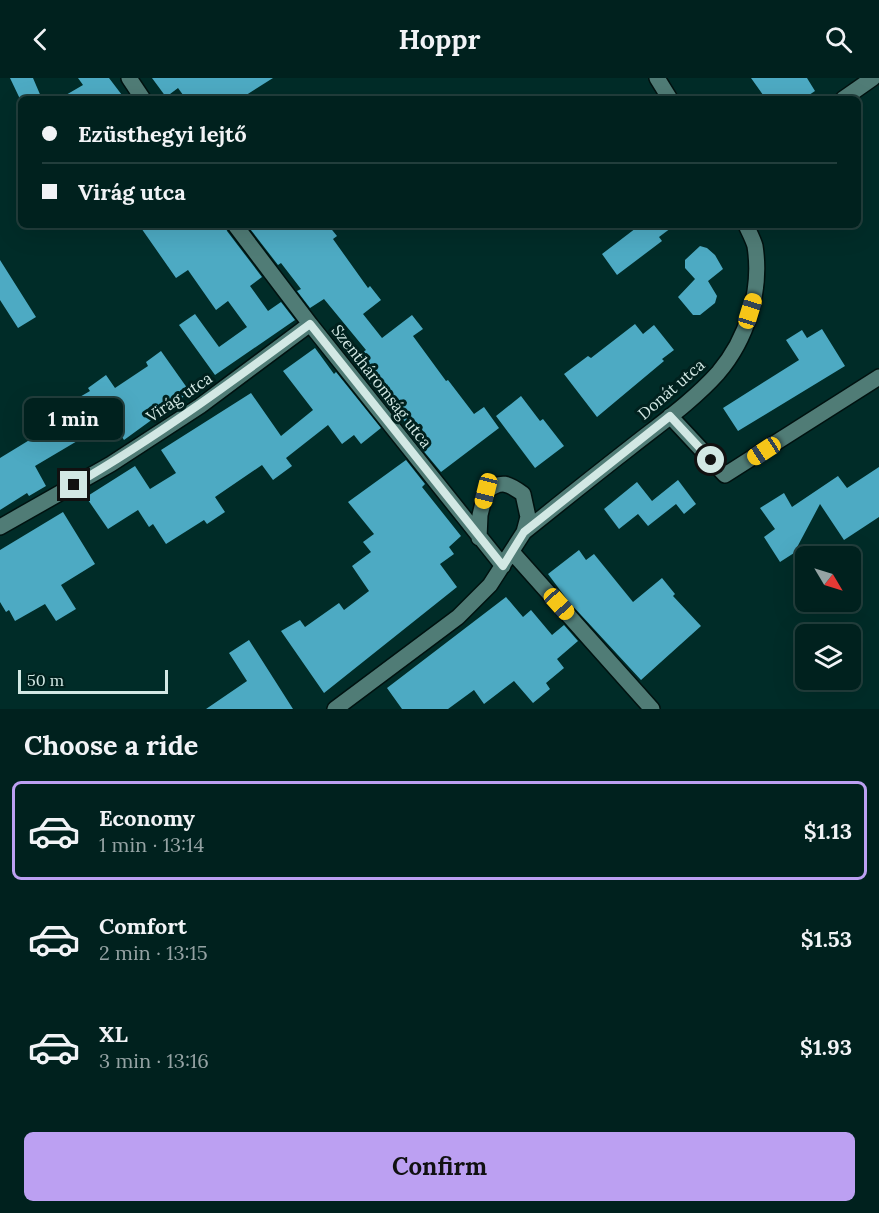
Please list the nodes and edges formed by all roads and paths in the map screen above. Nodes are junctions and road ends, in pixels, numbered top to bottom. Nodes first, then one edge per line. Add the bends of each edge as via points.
1 (129, 78) edge
2 (657, 78) edge
3 (873, 78) edge
4 (141, 96) edge
5 (668, 96) edge
6 (847, 96) edge
7 (237, 228) edge
8 (747, 228) edge
9 (310, 324) junction
10 (879, 377) edge
11 (670, 416) junction
12 (0, 527) edge
13 (524, 532) junction
14 (479, 538) junction
15 (512, 552) junction
16 (503, 566) junction
17 (335, 709) edge
18 (652, 709) edge

1 - 4 street
2 - 5 street
3 - 6 street
7 - 9 street, Szentháromság utca
8 - 11 street, Donát utca via 754,244 756,268 755,297 746,325 736,348 717,374
9 - 12 street, Virág utca via 111,464
9 - 14 street, Szentháromság utca
10 - 11 street via 725,475
11 - 13 street, Donát utca
13 - 14 street via 528,517 523,494 505,484 496,484 486,491
13 - 15 street
14 - 16 street, Szentháromság utca
15 - 16 street
15 - 18 street
16 - 17 street via 458,617

